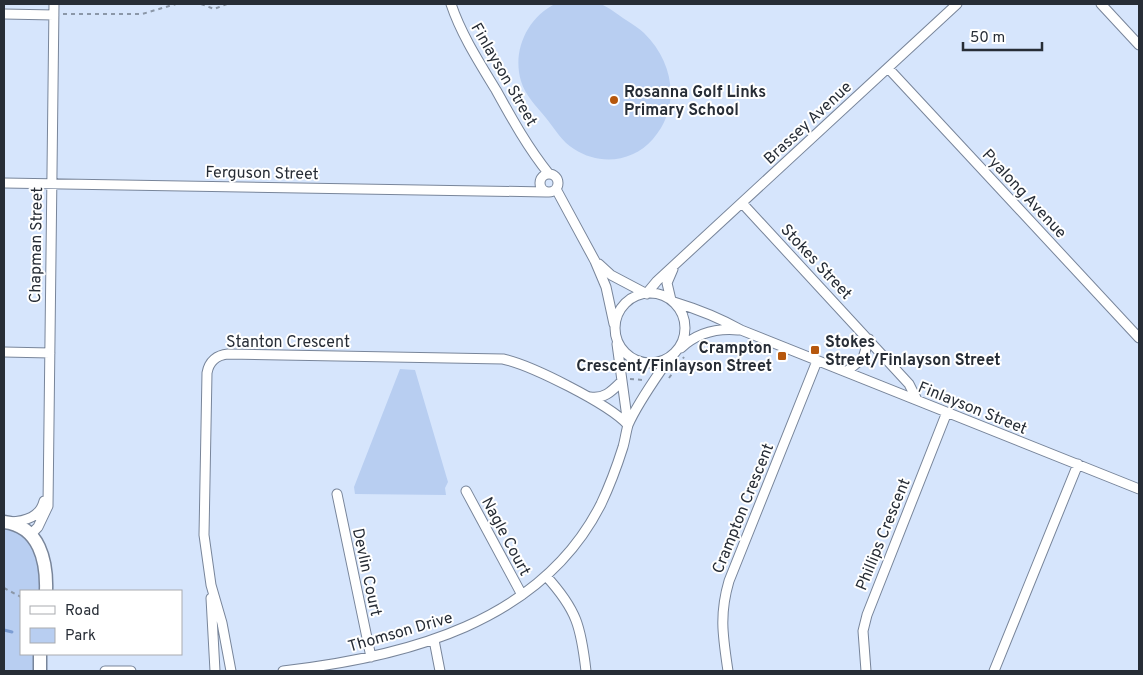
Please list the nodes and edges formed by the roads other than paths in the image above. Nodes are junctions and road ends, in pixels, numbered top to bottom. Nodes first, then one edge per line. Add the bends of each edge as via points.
1 (54, 4) edge
2 (451, 4) edge
3 (957, 4) edge
4 (1101, 4) edge
5 (4, 14) edge
6 (58, 14) junction
7 (1139, 45) edge
8 (888, 68) junction
9 (544, 178) junction
10 (4, 183) edge
11 (52, 184) junction
12 (520, 190) junction
13 (551, 191) junction
14 (742, 203) junction
15 (595, 260) junction
16 (678, 263) junction
17 (647, 294) junction
18 (672, 301) junction
19 (741, 330) junction
20 (616, 332) junction
21 (1139, 338) edge
22 (869, 339) junction
23 (4, 352) edge
24 (50, 353) junction
25 (672, 356) junction
26 (817, 361) junction
27 (846, 372) junction
28 (621, 382) junction
29 (584, 396) junction
30 (917, 400) junction
31 (947, 412) junction
32 (628, 425) junction
33 (1078, 464) junction
34 (48, 486) junction
35 (1139, 489) edge
36 (466, 491) dead end
37 (337, 494) dead end
38 (6, 522) edge
39 (30, 535) junction
40 (546, 576) junction
41 (211, 586) junction
42 (46, 590) edge
43 (522, 595) junction
44 (434, 640) junction
45 (40, 655) edge
46 (48, 655) edge
47 (371, 657) junction
48 (40, 671) edge
49 (48, 671) edge
50 (105, 671) edge
51 (131, 671) edge
52 (215, 671) edge
53 (231, 671) edge
54 (283, 671) edge
55 (440, 671) edge
56 (586, 671) edge
57 (728, 671) edge
58 (866, 671) edge
59 (994, 671) edge

1 - 6 street, Chapman Street
2 - 9 street, Finlayson Street via 460,27
3 - 8 street, Brassey Avenue
4 - 7 street
5 - 6 street
6 - 11 street, Chapman Street
8 - 14 street, Brassey Avenue
8 - 21 street, Pyalong Avenue
9 - 12 street, Ferguson Street
9 - 13 street via 542,188
9 - 13 street via 556,178 558,183
10 - 11 street, Ferguson Street
11 - 12 street, Ferguson Street
11 - 24 street, Chapman Street
12 - 13 street, Ferguson Street
13 - 15 street via 564,206
14 - 16 street, Brassey Avenue
14 - 22 street, Stokes Street
15 - 17 street via 611,275
15 - 20 street via 608,294
16 - 17 street, Brassey Avenue
16 - 18 street, Brassey Avenue via 668,281
17 - 18 street via 660,295
17 - 20 street via 636,296 624,306 618,314
18 - 19 street, Finlayson Street
18 - 25 street via 682,312 685,331 682,343
19 - 25 street, Finlayson Street via 703,334
19 - 26 street, Finlayson Street
20 - 25 street via 626,354 640,362 656,363
20 - 28 street, Thomson Drive
22 - 27 street via 863,358
22 - 30 street, Stokes Street via 911,386
23 - 24 street
24 - 34 street, Chapman Street
25 - 32 street, Thomson Drive
26 - 27 street, Finlayson Street
26 - 57 street, Crampton Crescent via 729,581 722,618
27 - 30 street, Finlayson Street
28 - 29 street via 603,397
28 - 32 street, Thomson Drive
29 - 32 street, Stanton Crescent via 616,413
29 - 41 street, Stanton Crescent via 528,366 503,359 218,356 207,372 204,520
30 - 31 street, Finlayson Street
31 - 33 street, Finlayson Street
31 - 58 street, Phillips Crescent via 867,615 864,631
32 - 40 street, Thomson Drive via 612,479 600,505 578,540
33 - 35 street, Finlayson Street
33 - 59 street
34 - 38 street, Chapman Street via 37,514 29,519
34 - 39 street, Chapman Street via 48,506 42,521
36 - 43 street, Nagle Court
37 - 47 street, Devlin Court
38 - 39 street
39 - 42 street via 44,557
40 - 43 street, Thomson Drive
40 - 56 street via 576,619
41 - 52 street, Stanton Crescent
41 - 53 street, Stanton Crescent
43 - 44 street, Thomson Drive via 477,622
44 - 47 street, Thomson Drive
44 - 55 street
45 - 48 street
46 - 49 street
47 - 54 street, Thomson Drive
50 - 51 street

